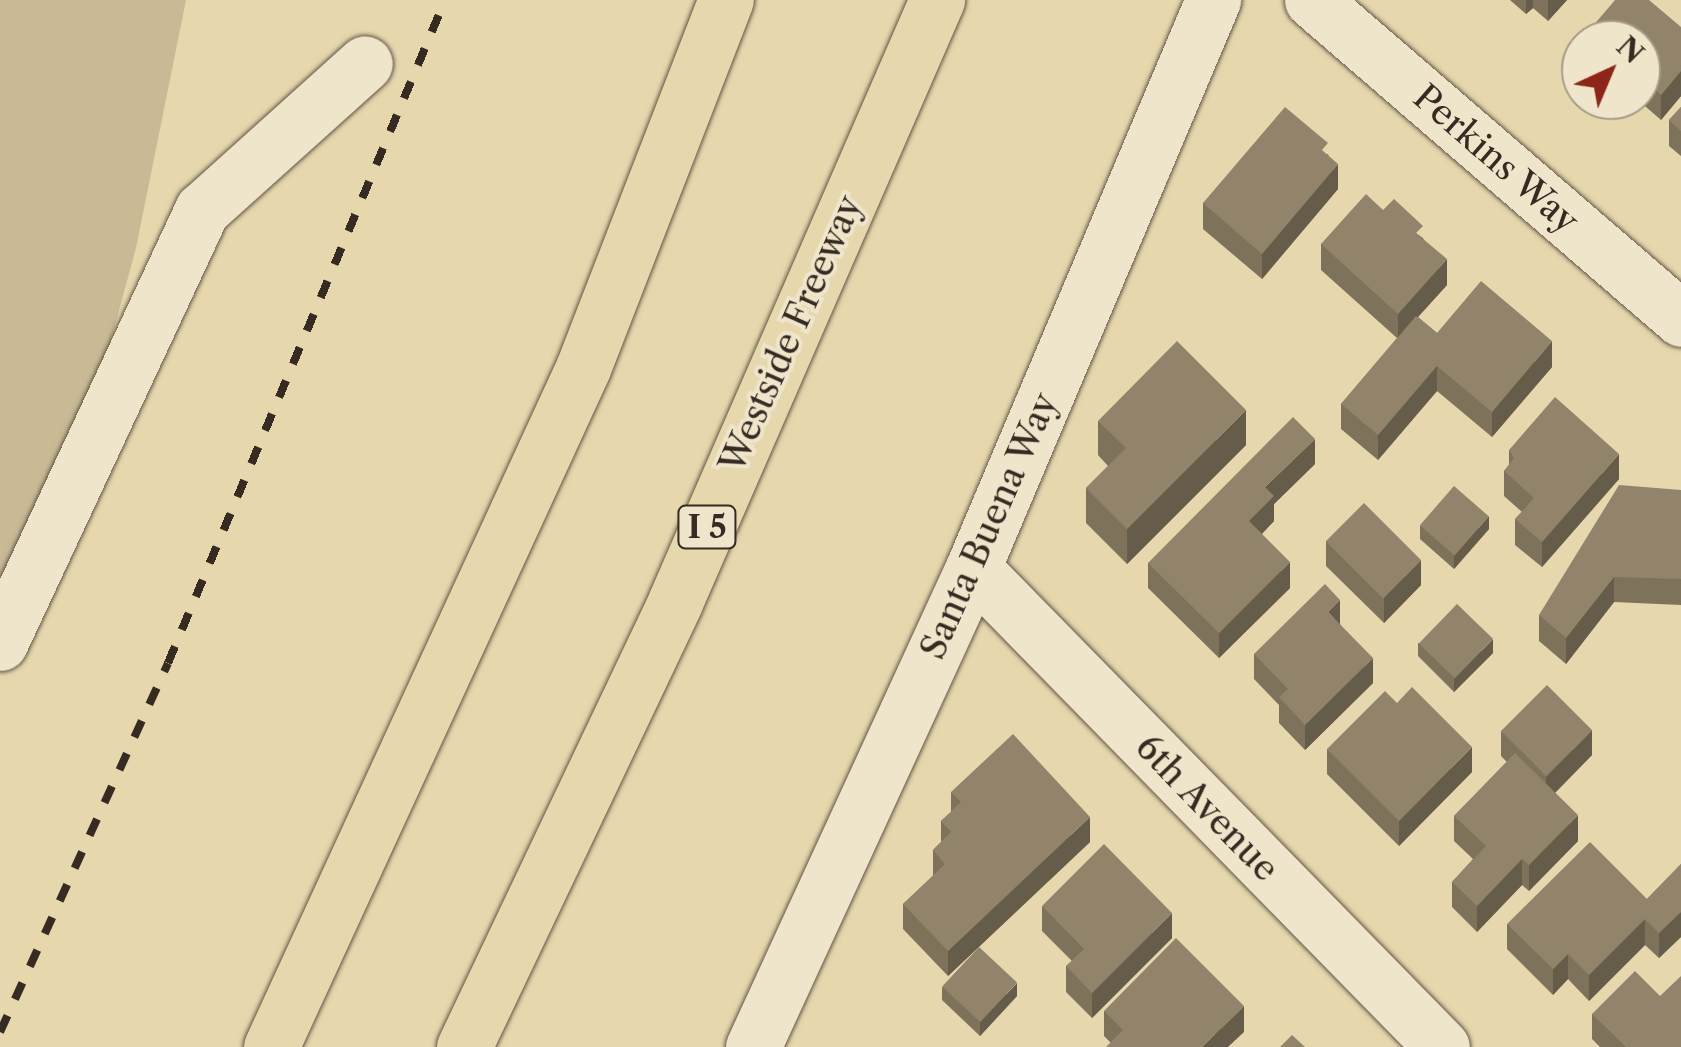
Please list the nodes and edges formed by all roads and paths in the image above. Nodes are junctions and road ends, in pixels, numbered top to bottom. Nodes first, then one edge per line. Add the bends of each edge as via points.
1 (726, 0) edge
2 (937, 0) edge
3 (1213, 0) edge
4 (1312, 0) edge
5 (365, 63) dead end
6 (1681, 318) edge
7 (973, 568) junction
8 (0, 643) edge
9 (272, 1047) edge
10 (464, 1047) edge
11 (753, 1047) edge
12 (1442, 1047) edge

1 - 9 highway via 583,368
2 - 10 highway, Westside Freeway / I 5 via 675,602
3 - 7 street, Santa Buena Way
4 - 6 street, Perkins Way
5 - 8 street via 202,210
7 - 11 street, Santa Buena Way
7 - 12 street, 6th Avenue

